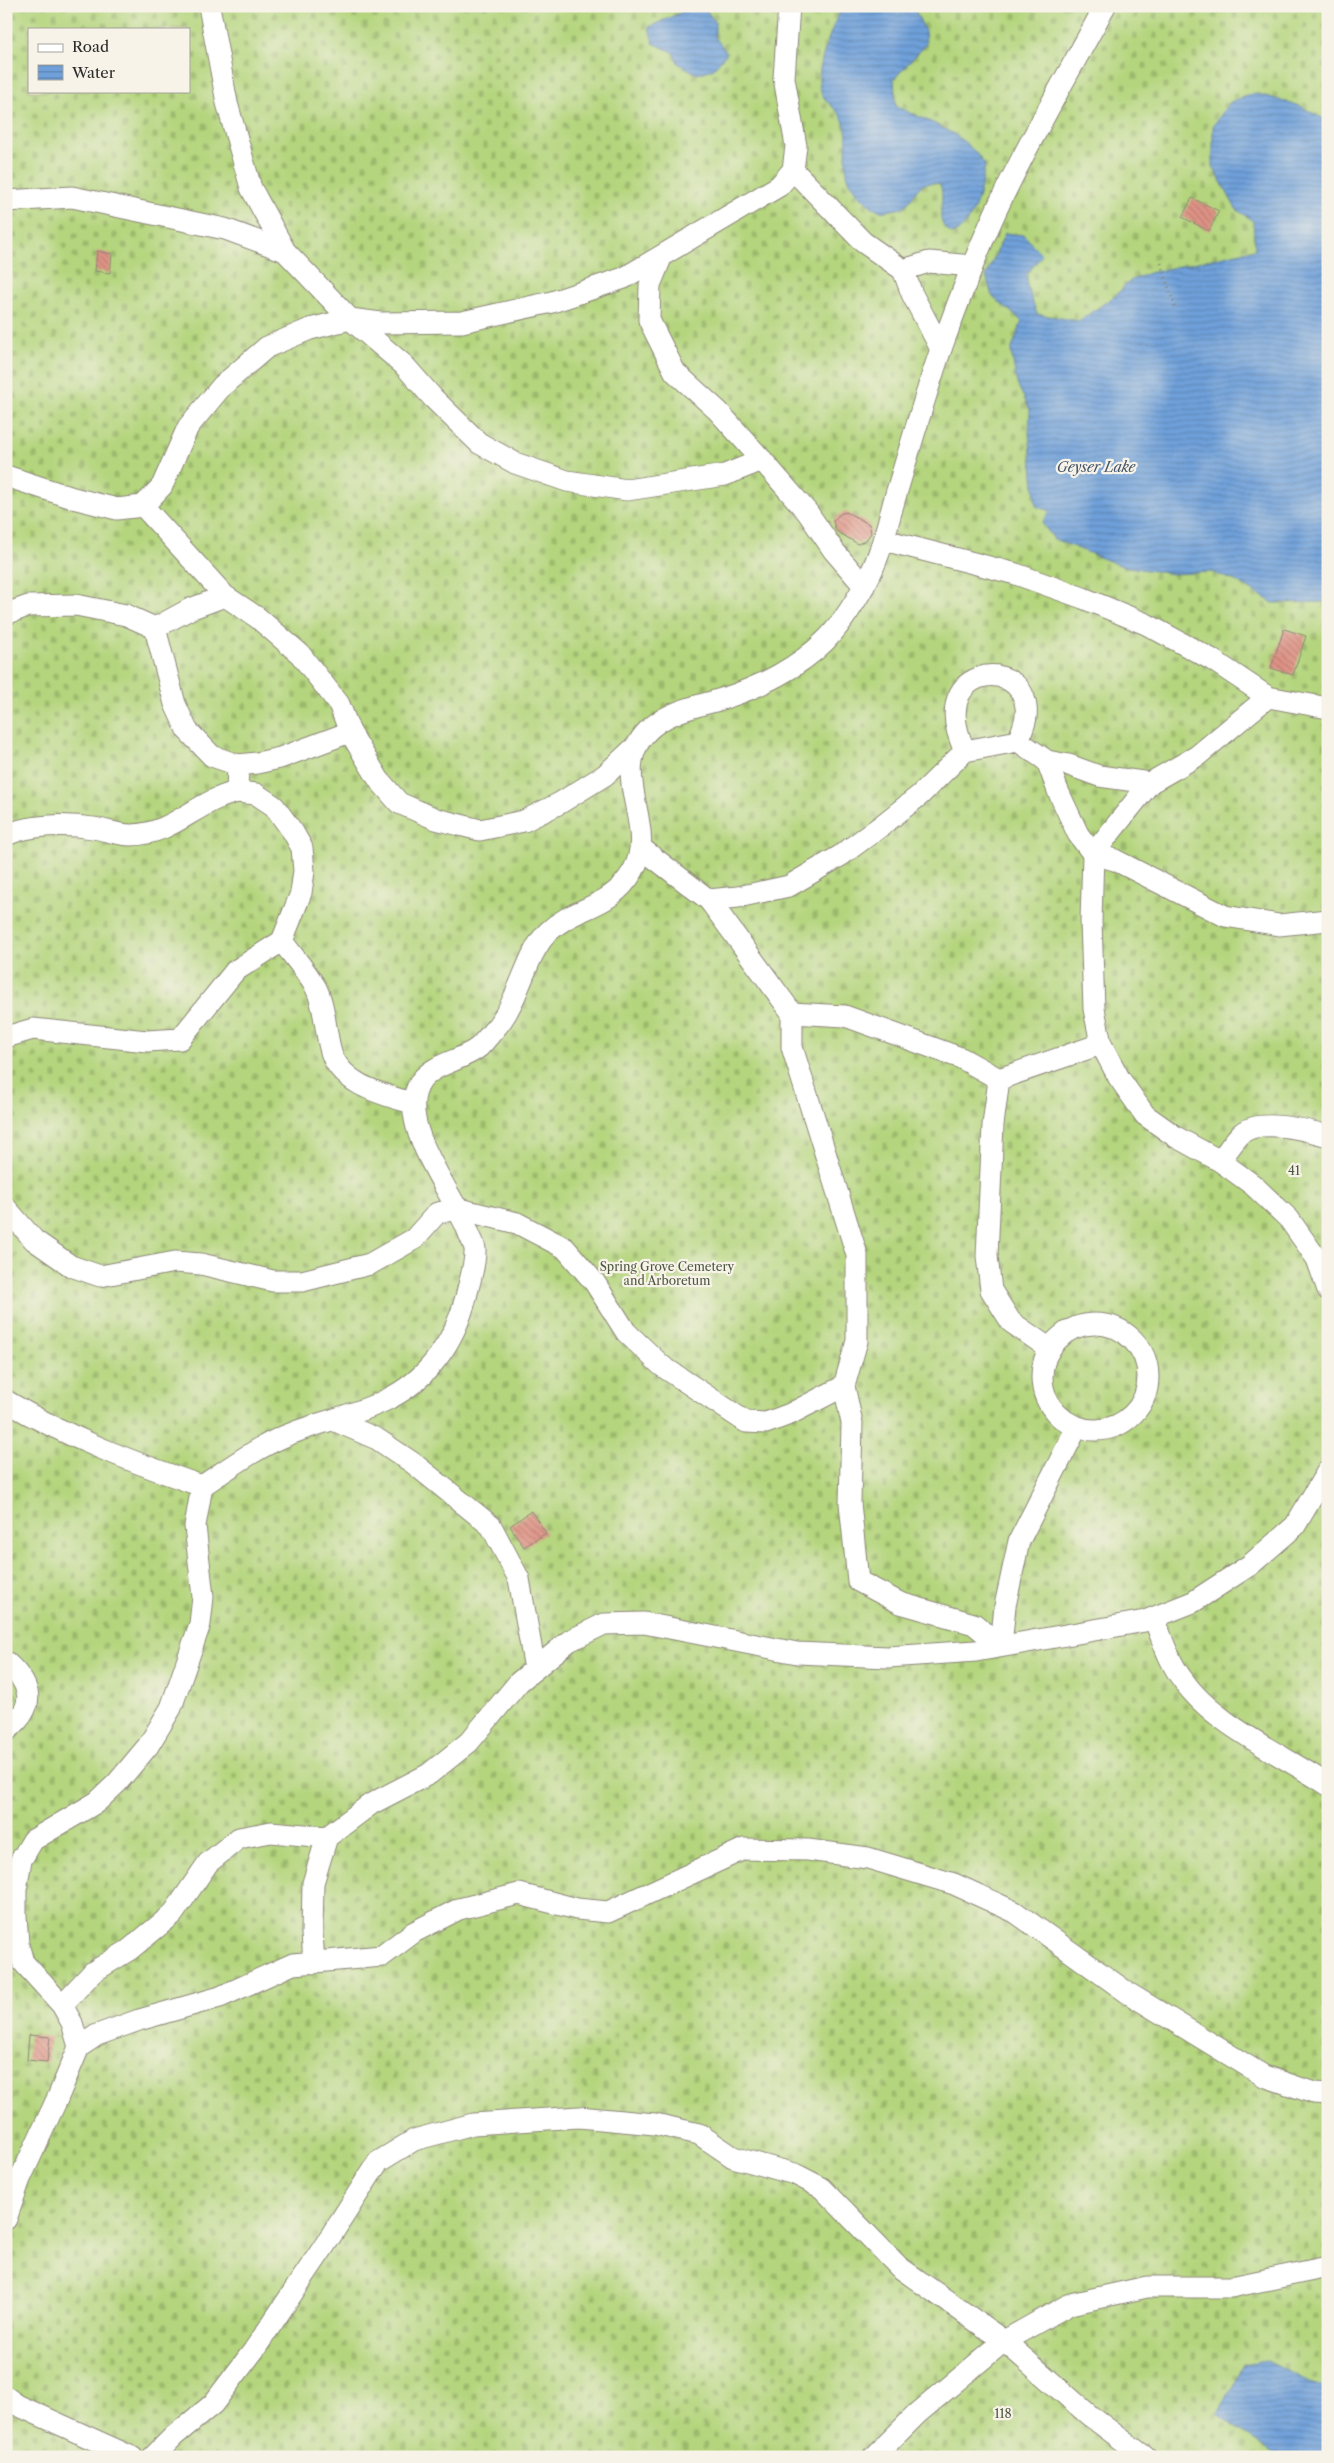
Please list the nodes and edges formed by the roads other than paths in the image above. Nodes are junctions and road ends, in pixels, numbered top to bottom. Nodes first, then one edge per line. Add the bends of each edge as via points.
1 (208, 6) edge
2 (789, 6) edge
3 (1105, 6) edge
4 (794, 170) junction
5 (6, 201) edge
6 (285, 251) junction
7 (661, 258) junction
8 (972, 266) junction
9 (903, 270) junction
10 (350, 319) junction
11 (941, 348) junction
12 (762, 460) junction
13 (6, 476) edge
14 (143, 506) junction
15 (884, 540) junction
16 (864, 586) junction
17 (225, 596) junction
18 (6, 614) edge
19 (155, 628) junction
20 (1268, 697) junction
21 (1328, 708) edge
22 (350, 732) junction
23 (1018, 741) junction
24 (633, 749) junction
25 (965, 751) junction
26 (1047, 761) junction
27 (238, 765) junction
28 (1150, 783) junction
29 (237, 792) junction
30 (6, 835) edge
31 (641, 848) junction
32 (1093, 854) junction
33 (709, 900) junction
34 (1328, 920) edge
35 (282, 941) junction
36 (792, 1013) junction
37 (6, 1037) edge
38 (1101, 1044) junction
39 (999, 1079) junction
40 (412, 1103) junction
41 (1328, 1136) edge
42 (1220, 1161) junction
43 (6, 1208) edge
44 (459, 1209) junction
45 (1328, 1290) edge
46 (1050, 1349) junction
47 (844, 1386) junction
48 (6, 1401) edge
49 (333, 1420) junction
50 (1077, 1427) junction
51 (1328, 1470) edge
52 (202, 1486) junction
53 (1154, 1618) junction
54 (1002, 1646) junction
55 (6, 1662) edge
56 (535, 1669) junction
57 (6, 1731) edge
58 (1325, 1778) edge
59 (327, 1837) junction
60 (6, 1948) edge
61 (24, 1962) junction
62 (314, 1963) junction
63 (62, 2005) junction
64 (78, 2048) junction
65 (1328, 2094) edge
66 (6, 2219) edge
67 (1328, 2267) edge
68 (1004, 2341) junction
69 (6, 2397) edge
70 (132, 2457) edge
71 (153, 2457) edge
72 (874, 2457) edge
73 (1145, 2457) edge

1 - 6 street via 227,103 251,188
2 - 4 street via 784,78 796,146
3 - 8 street via 1004,194
4 - 7 street via 779,186
4 - 9 street via 863,242
5 - 6 street via 72,198 225,229
6 - 10 street
7 - 10 street via 624,278 561,299 462,322 381,323
7 - 12 street via 650,285 648,320 674,372 718,411
8 - 9 street via 929,262
8 - 11 street
9 - 11 street
10 - 12 street via 404,364 479,443 515,463 567,481 627,490 725,476
10 - 14 street via 310,329 268,347 222,386 188,426 162,486
11 - 15 street
12 - 16 street
13 - 14 street via 117,509
14 - 17 street
15 - 16 street
15 - 20 street via 1016,574 1083,598 1146,624 1203,654
16 - 24 street via 826,640 802,659 762,683 726,698 681,710 652,726
17 - 19 street via 190,609
17 - 22 street via 258,618 300,654 339,704
18 - 19 street via 28,606 76,605 126,615
19 - 27 street via 175,704 187,730 212,756
20 - 21 street
20 - 28 street via 1197,756
22 - 24 street via 379,780 399,803 436,820 480,830 524,821 560,803 605,775
22 - 27 street via 280,758
23 - 25 street
23 - 25 street via 1026,707 1020,690 1010,681 995,675 981,676 968,682 954,706 954,722
23 - 26 street
24 - 31 street via 630,781
25 - 33 street via 894,816 840,856 789,886
26 - 28 street via 1099,776
26 - 32 street via 1078,834
27 - 29 street
28 - 32 street
29 - 30 street via 212,801 157,831 130,835 91,828 52,827 18,830
29 - 35 street via 256,794 274,806 302,848 304,871 301,893
31 - 33 street
31 - 40 street via 636,866 623,885 602,903 571,916 547,933 501,1021 477,1049 429,1073 418,1084
32 - 34 street via 1115,860 1225,916 1278,925
32 - 38 street via 1091,921 1094,990
33 - 36 street
35 - 37 street via 235,971 180,1038 146,1041 33,1029
35 - 40 street via 316,988 330,1051 340,1069 360,1085
36 - 39 street via 844,1016 961,1058
36 - 47 street via 792,1046 857,1256 857,1341
38 - 39 street
38 - 42 street via 1119,1078 1145,1115 1176,1137
39 - 46 street via 993,1125 987,1256 991,1290 1011,1322
40 - 44 street via 425,1153
41 - 42 street via 1304,1129 1265,1126 1243,1132
42 - 45 street via 1253,1185 1289,1219 1317,1259
43 - 44 street via 34,1240 71,1266 100,1276 175,1262 201,1264 274,1281 336,1274 370,1264 414,1239 437,1213
44 - 47 street via 517,1223 564,1248 595,1283 626,1332 662,1366 746,1422 766,1423
44 - 49 street via 475,1249 461,1314 447,1346 423,1375 387,1399
46 - 50 street via 1042,1374 1043,1391 1062,1419
46 - 50 street via 1066,1332 1081,1325 1098,1323 1115,1327 1131,1337 1142,1351 1148,1368 1148,1387 1142,1404 1130,1418 1114,1428 1095,1431
47 - 54 street via 852,1423 850,1503 858,1581 900,1603 974,1624
48 - 52 street via 122,1458
49 - 52 street via 284,1436
49 - 56 street via 377,1439 413,1462 491,1526 519,1580
50 - 54 street via 1019,1541 1005,1606
51 - 53 street via 1295,1526 1250,1565 1193,1602
52 - 61 street via 195,1526 203,1597 200,1624 187,1667 171,1708 148,1746 117,1783 97,1802 33,1840 22,1860 16,1890 18,1944
53 - 54 street
53 - 58 street via 1164,1647 1183,1681 1213,1712
54 - 56 street via 888,1657 797,1653 644,1623 604,1624 569,1641
55 - 57 street via 20,1674 27,1691 28,1707 17,1723
56 - 59 street via 469,1742 429,1774 371,1804
59 - 62 street via 313,1883
59 - 63 street via 271,1832 239,1838 208,1863 173,1914 129,1950 93,1972
60 - 61 street
61 - 63 street
62 - 64 street via 293,1964 220,1997 97,2035
62 - 65 street via 382,1956 414,1932 459,1909 519,1894 608,1912 744,1849 816,1851 868,1858 925,1875 954,1884 1015,1912 1128,1993 1264,2076 1314,2093
63 - 64 street via 72,2023
64 - 66 street via 20,2179
67 - 68 street via 1231,2287 1147,2287 1070,2304
68 - 71 street via 899,2267 822,2188 795,2174 733,2157 699,2134 655,2124 579,2117 473,2124 414,2140 378,2162 254,2350 212,2404
68 - 72 street via 917,2414
68 - 73 street via 1088,2415
69 - 70 street via 32,2413

